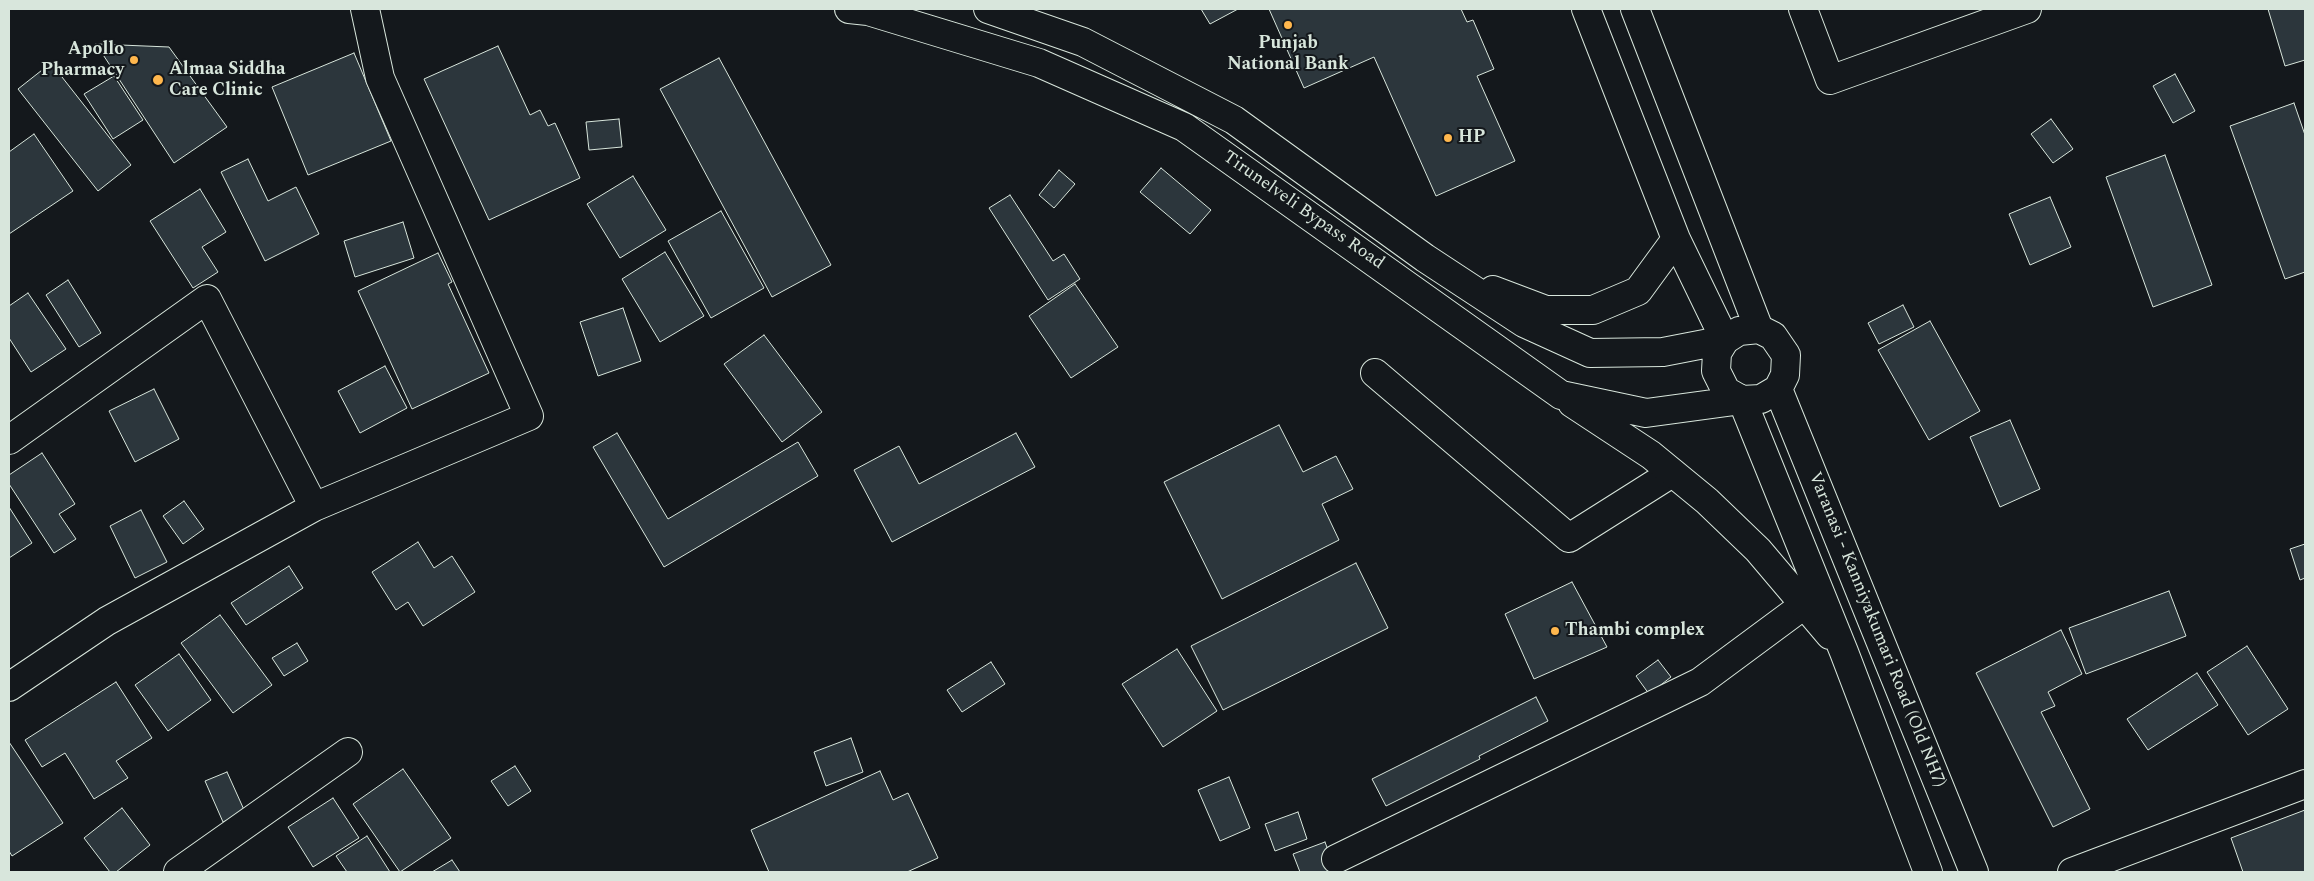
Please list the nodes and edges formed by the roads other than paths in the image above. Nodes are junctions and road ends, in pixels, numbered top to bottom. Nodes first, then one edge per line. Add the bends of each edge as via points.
1 (364, 9) edge
2 (849, 9) edge
3 (988, 9) edge
4 (1586, 9) edge
5 (1635, 9) edge
6 (1803, 9) edge
7 (2027, 9) edge
8 (1676, 239) junction
9 (1447, 273) junction
10 (1759, 329) junction
11 (1725, 340) junction
12 (1375, 373) dead end
13 (1778, 389) junction
14 (1560, 395) junction
15 (1742, 400) junction
16 (9, 440) edge
17 (1672, 473) junction
18 (314, 507) junction
19 (1804, 605) junction
20 (1844, 652) junction
21 (9, 687) edge
22 (348, 752) dead end
23 (2305, 784) edge
24 (1336, 860) dead end
25 (2117, 865) edge
26 (178, 872) edge
27 (1928, 872) edge
28 (1974, 872) edge
29 (2072, 872) edge

1 - 18 main road via 380,78 529,416
2 - 14 main road, Tirunelveli Bypass Road via 1038,63 1184,127
3 - 9 main road, Tirunelveli Bypass Road via 1083,42 1234,120
4 - 8 main road
5 - 10 main road
6 - 7 main road via 1830,80
8 - 9 main road via 1638,292 1592,310 1546,310
8 - 11 main road
9 - 11 main road, Tirunelveli Bypass Road via 1524,323 1590,354 1663,352
10 - 11 main road via 1739,331
10 - 13 main road via 1773,336 1786,355 1785,375
11 - 15 main road via 1717,353 1716,371 1726,391
12 - 17 main road via 1569,538
13 - 15 main road via 1761,399
13 - 28 main road, Varanasi - Kanniyakumari Road (Old NH7)
14 - 15 main road, Tirunelveli Bypass Road via 1646,413
14 - 17 main road via 1651,455
15 - 20 main road
16 - 18 main road via 207,300
17 - 19 main road via 1758,550
18 - 21 main road via 107,621
19 - 20 main road
19 - 24 main road via 1700,682
20 - 27 main road
22 - 26 main road
23 - 25 main road
25 - 29 main road

